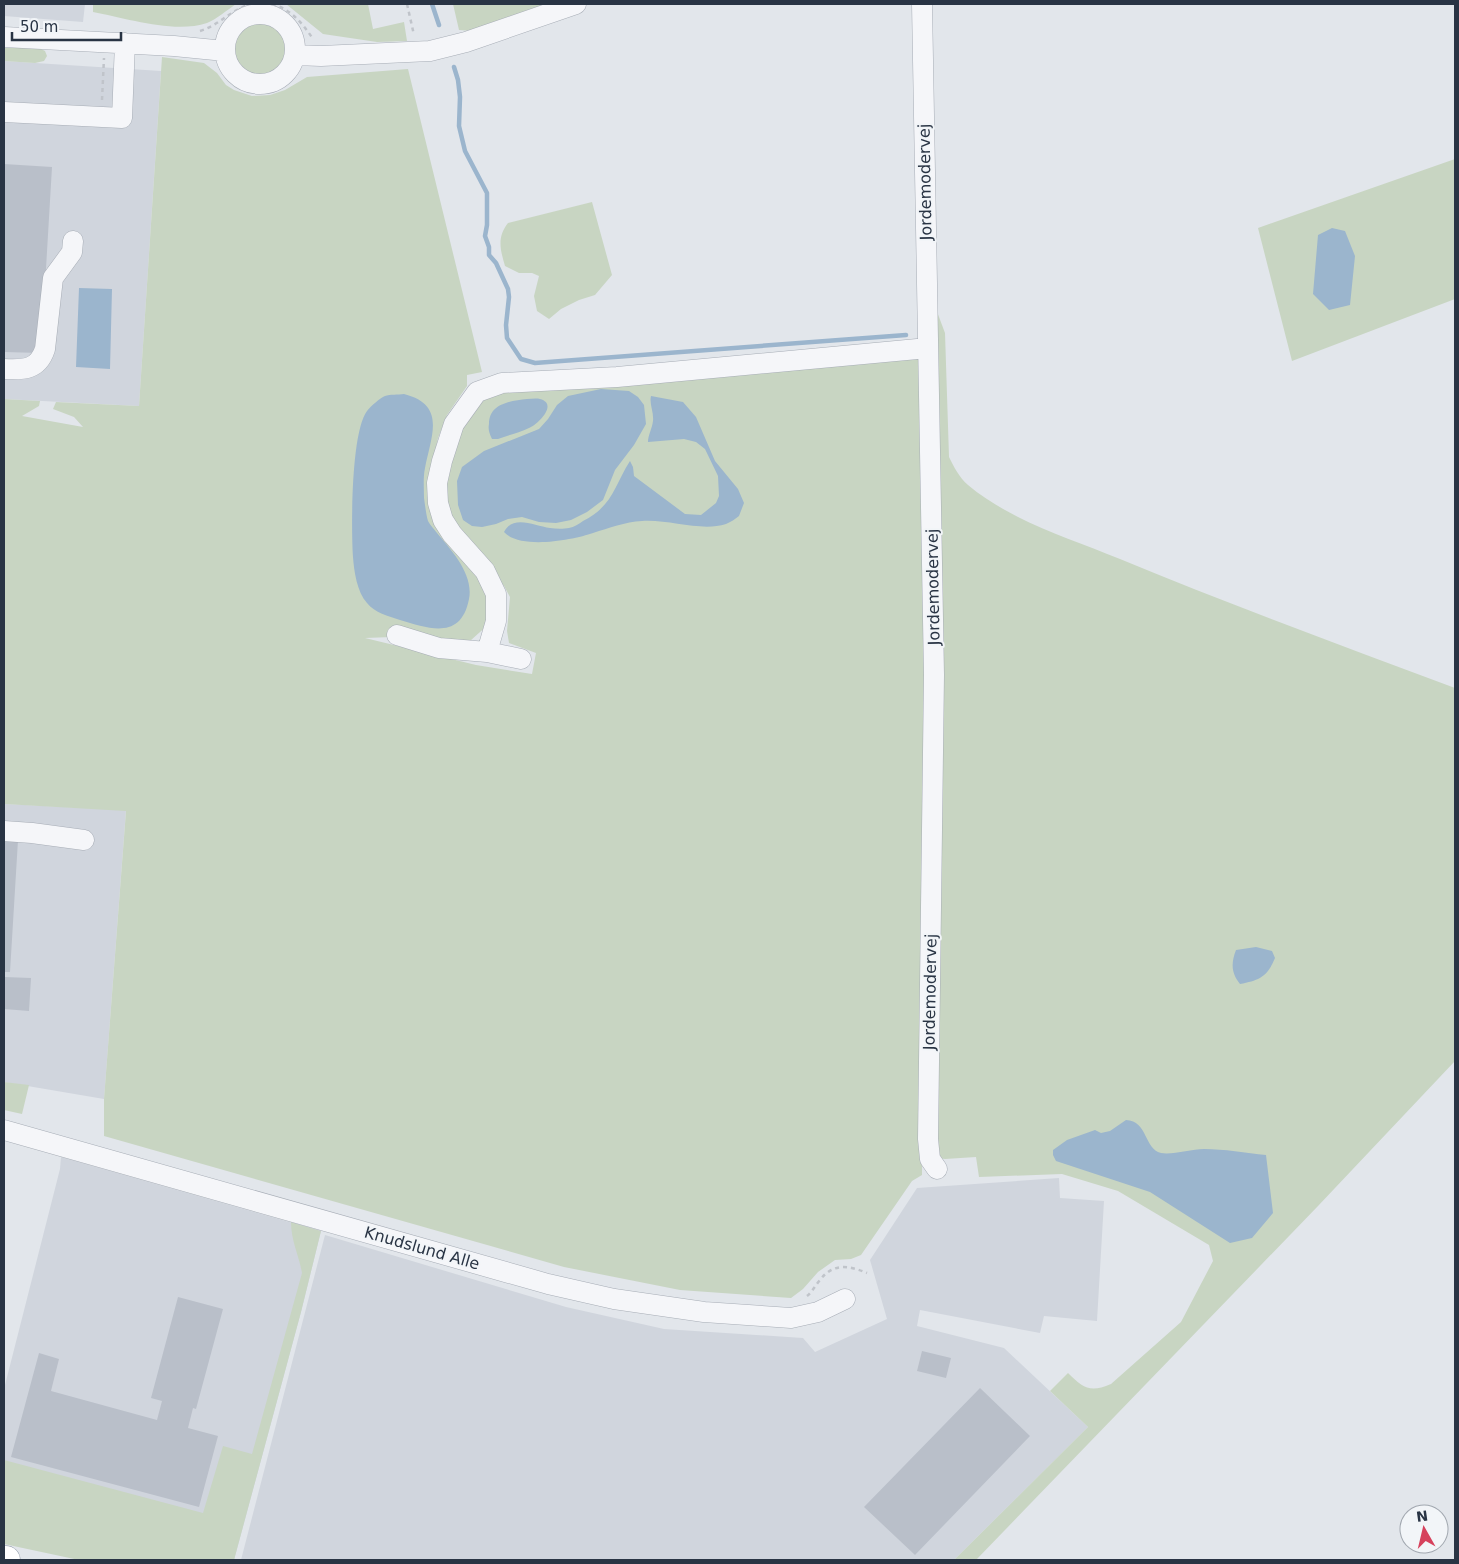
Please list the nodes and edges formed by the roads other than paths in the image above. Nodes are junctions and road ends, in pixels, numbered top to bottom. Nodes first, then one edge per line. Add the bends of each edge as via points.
1 (576, 4) edge
2 (922, 4) edge
3 (4, 37) edge
4 (115, 43) junction
5 (225, 47) junction
6 (302, 47) junction
7 (4, 112) edge
8 (73, 241) dead end
9 (928, 348) junction
10 (4, 369) edge
11 (397, 635) dead end
12 (487, 652) junction
13 (521, 659) dead end
14 (4, 831) edge
15 (84, 840) dead end
16 (4, 1130) edge
17 (937, 1169) dead end
18 (846, 1300) dead end

1 - 6 street via 430,51 382,53
2 - 9 street, Jordemodervej
3 - 4 street
4 - 5 street
4 - 7 street via 122,118
5 - 6 street via 229,32 236,24 260,14 284,24
5 - 6 street via 229,66 235,74 258,84 281,77
8 - 10 street via 72,252 53,278 42,358 34,367
9 - 12 street via 617,377 502,383 477,392 454,424 437,490 443,520 485,571 496,594 496,621
9 - 17 street, Jordemodervej via 934,675 928,1140 930,1159
11 - 12 street via 439,648
12 - 13 street
14 - 15 street
16 - 18 street, Knudslund Alle via 548,1284 614,1299 704,1312 792,1318 818,1312

